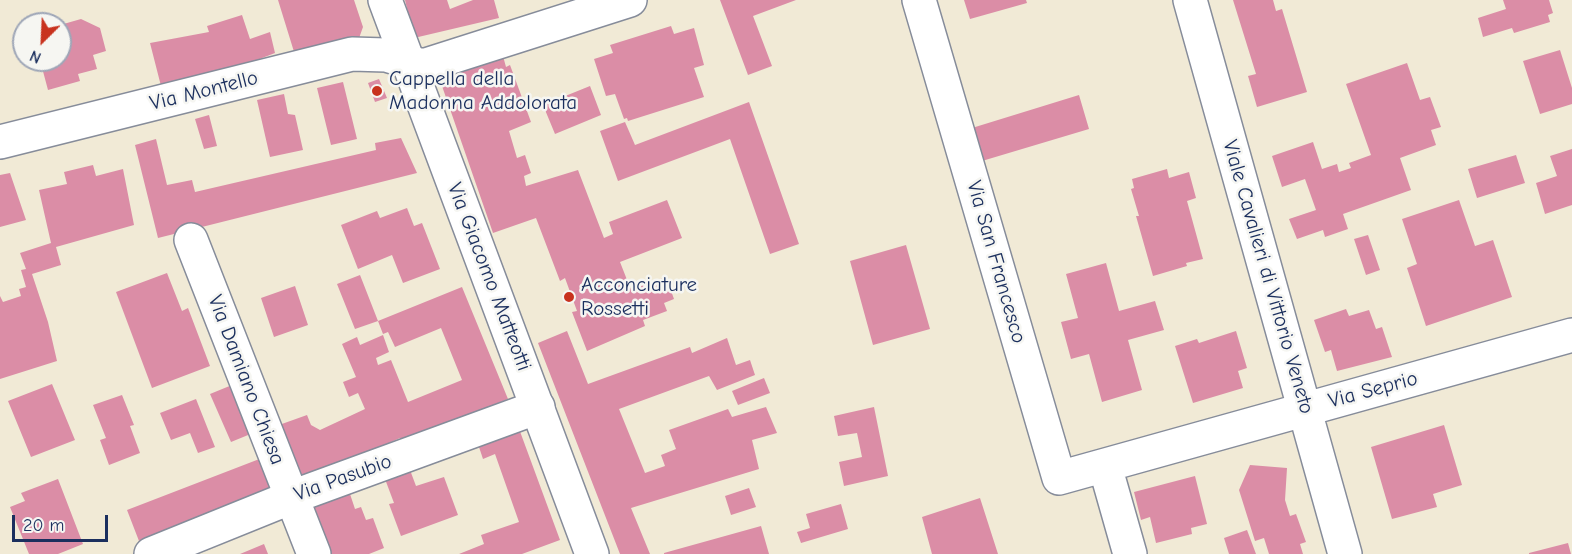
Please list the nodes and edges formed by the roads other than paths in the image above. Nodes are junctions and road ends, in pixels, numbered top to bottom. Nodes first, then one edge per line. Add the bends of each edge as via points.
1 (385, 0) edge
2 (919, 0) edge
3 (1190, 0) edge
4 (620, 2) edge
5 (409, 64) junction
6 (0, 142) edge
7 (191, 240) dead end
8 (1572, 335) edge
9 (538, 407) junction
10 (1305, 409) junction
11 (1105, 466) junction
12 (292, 497) junction
13 (151, 554) edge
14 (314, 554) edge
15 (592, 554) edge
16 (1130, 554) edge
17 (1345, 554) edge

1 - 5 street, Via Giacomo Matteotti
2 - 11 street, Via San Francesco via 1059,478
3 - 10 street, Viale Cavalieri di Vittorio Veneto
4 - 5 street via 423,66
5 - 6 street, Via Montello via 386,55 352,54
5 - 9 street, Via Giacomo Matteotti
7 - 12 street, Via Damiano Chiesa
8 - 10 street, Via Seprio
9 - 12 street, Via Pasubio
9 - 15 street, Via Giacomo Matteotti
10 - 11 street, Via Seprio
10 - 17 street, Viale Cavalieri di Vittorio Veneto
11 - 16 street
12 - 13 street, Via Pasubio
12 - 14 street, Via Damiano Chiesa

